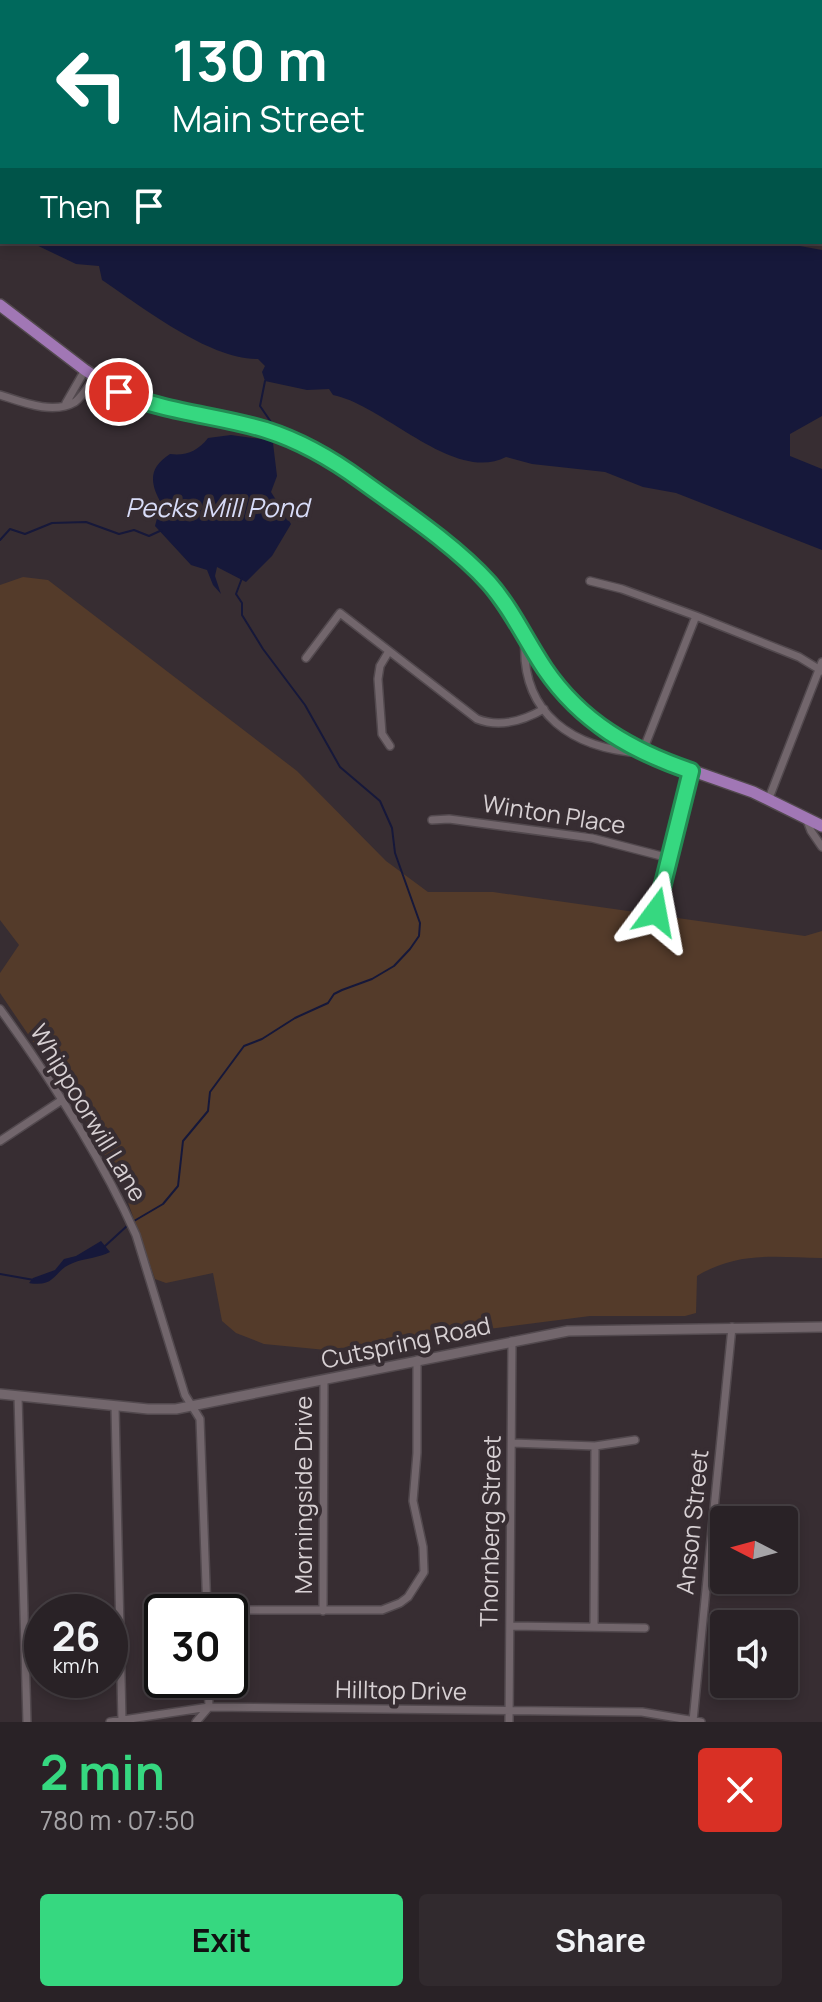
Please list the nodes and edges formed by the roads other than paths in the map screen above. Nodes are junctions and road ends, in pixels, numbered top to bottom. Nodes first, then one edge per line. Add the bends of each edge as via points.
1 (0, 305) edge
2 (90, 374) junction
3 (0, 395) edge
4 (66, 403) junction
5 (590, 581) dead end
6 (696, 616) junction
7 (525, 636) junction
8 (389, 651) junction
9 (306, 658) dead end
10 (821, 668) edge
11 (544, 709) junction
12 (390, 746) dead end
13 (642, 753) junction
14 (691, 771) junction
15 (769, 798) junction
16 (806, 817) junction
17 (432, 820) dead end
18 (822, 826) edge
19 (822, 847) edge
20 (669, 858) junction
21 (656, 912) dead end
22 (0, 1009) edge
23 (62, 1100) junction
24 (0, 1141) edge
25 (732, 1327) junction
26 (822, 1327) edge
27 (512, 1341) junction
28 (417, 1360) junction
29 (324, 1380) junction
30 (0, 1394) edge
31 (18, 1396) junction
32 (115, 1406) junction
33 (193, 1407) junction
34 (635, 1440) dead end
35 (512, 1443) junction
36 (595, 1446) junction
37 (206, 1594) edge
38 (248, 1611) edge
39 (323, 1611) junction
40 (510, 1626) junction
41 (594, 1627) junction
42 (645, 1628) dead end
43 (209, 1698) edge
44 (209, 1707) junction
45 (444, 1711) junction
46 (510, 1711) junction
47 (122, 1721) edge
48 (693, 1721) edge
49 (27, 1722) edge
50 (110, 1722) edge
51 (196, 1722) edge
52 (446, 1722) edge
53 (509, 1722) edge
54 (685, 1722) edge
55 (701, 1722) edge

1 - 2 main road
2 - 4 street
2 - 4 street via 76,401
2 - 7 main road via 151,405 271,432 343,467 453,551 495,591
3 - 4 street via 40,406
5 - 6 street
6 - 10 street
6 - 13 street
7 - 11 street via 527,669
7 - 13 main road via 554,682 582,712
8 - 9 street via 340,613
8 - 11 street via 487,723 511,722
8 - 12 street via 378,679 382,734
10 - 15 street
11 - 13 street via 560,727 589,744
13 - 14 main road
14 - 15 main road
14 - 20 street
15 - 16 main road
16 - 18 main road
16 - 19 street
17 - 20 street, Winton Place via 592,838
20 - 21 street
22 - 23 street, Whippoorwill Lane
23 - 24 street
23 - 33 street, Whippoorwill Lane via 136,1235
25 - 26 street, Cutspring Road
25 - 27 street, Cutspring Road via 568,1331
25 - 48 street, Anson Street
27 - 28 street, Cutspring Road
27 - 35 street, Thornberg Street
28 - 29 street, Cutspring Road
28 - 39 street via 413,1501 424,1572 408,1597 391,1608
29 - 33 street, Cutspring Road
29 - 39 street, Morningside Drive
30 - 31 street, Cutspring Road
31 - 32 street, Cutspring Road
31 - 49 street
32 - 33 street, Cutspring Road
32 - 47 street
33 - 37 street, Whippoorwill Lane via 200,1419
34 - 36 street
35 - 36 street
35 - 40 street, Thornberg Street
36 - 41 street
38 - 39 street
40 - 41 street
40 - 46 street, Thornberg Street
41 - 42 street
43 - 44 street
44 - 45 street, Hilltop Drive
44 - 47 street, Hilltop Drive
44 - 51 street
45 - 46 street, Hilltop Drive
45 - 52 street
46 - 48 street, Hilltop Drive via 642,1712
46 - 53 street, Thornberg Street
47 - 50 street, Hilltop Drive
48 - 54 street, Hilltop Drive
48 - 55 street, Hilltop Drive

